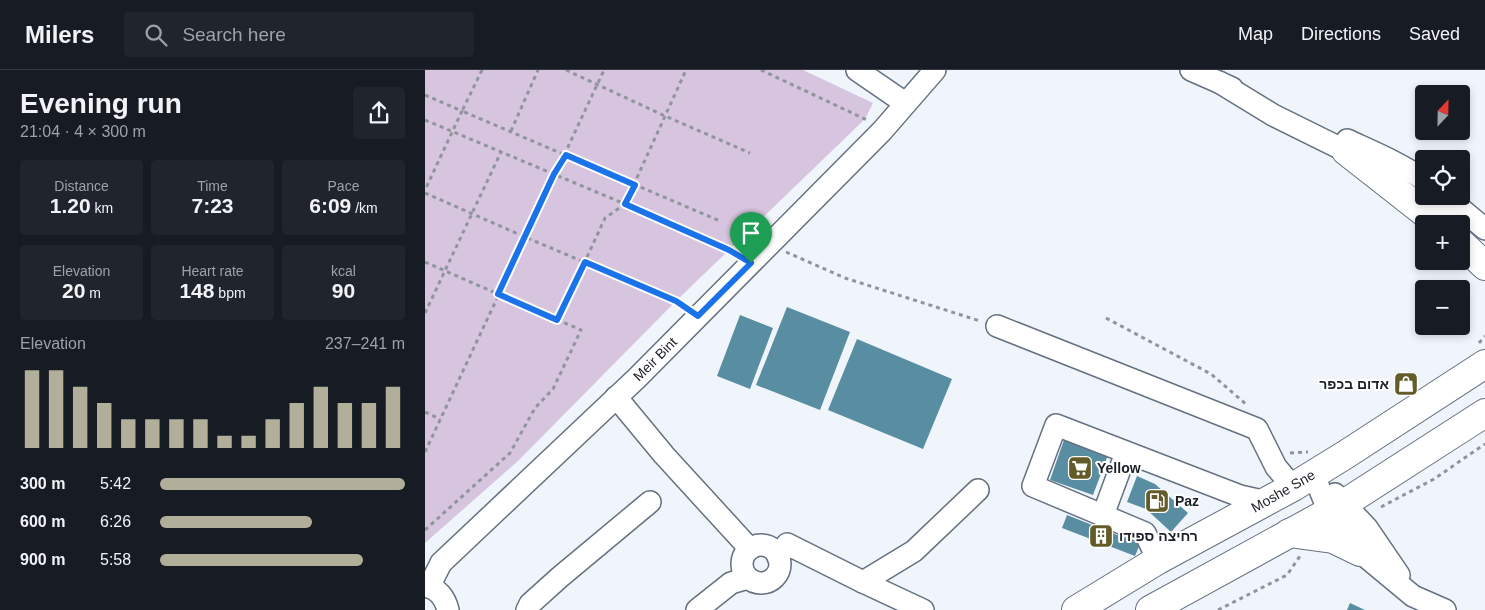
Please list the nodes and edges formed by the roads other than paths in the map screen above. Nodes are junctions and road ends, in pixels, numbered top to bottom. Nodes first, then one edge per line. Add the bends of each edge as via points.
1 (857, 70) edge
2 (1191, 70) edge
3 (932, 72) edge
4 (1219, 82) junction
5 (905, 104) junction
6 (1346, 151) junction
7 (1415, 174) edge
8 (1457, 205) edge
9 (1428, 215) edge
10 (1445, 215) edge
11 (1485, 229) edge
12 (1470, 235) edge
13 (1485, 249) edge
14 (1470, 252) edge
15 (1485, 266) edge
16 (997, 326) road end
17 (1483, 363) edge
18 (616, 397) junction
19 (1485, 413) edge
20 (1432, 448) junction
21 (1126, 452) junction
22 (1305, 471) junction
23 (978, 490) dead end
24 (650, 502) dead end
25 (1267, 502) junction
26 (1337, 508) junction
27 (1103, 515) junction
28 (1289, 534) junction
29 (1364, 540) junction
30 (749, 549) junction
31 (778, 557) junction
32 (1159, 560) junction
33 (748, 578) junction
34 (863, 582) junction
35 (427, 587) edge
36 (448, 610) edge
37 (527, 610) edge
38 (697, 610) edge
39 (923, 610) edge
40 (1076, 610) edge
41 (1150, 610) edge
42 (1445, 610) edge

1 - 5 street
2 - 4 street
3 - 5 street, Meir Bint
4 - 6 street via 1273,115
4 - 7 street
5 - 18 street, Meir Bint
6 - 9 main road
6 - 10 street via 1399,179
8 - 11 street
12 - 13 street
14 - 15 main road
16 - 22 street via 1257,429 1276,467
17 - 22 main road, Moshe Sne via 1345,455
18 - 30 street via 664,456
18 - 35 street, Meir Bint via 441,563
19 - 20 main road
20 - 26 main road
20 - 29 street via 1371,497 1362,513
21 - 25 street via 1240,496
21 - 27 street
21 - 27 street via 1056,426 1033,486
22 - 25 main road, Moshe Sne
22 - 26 street
23 - 34 street via 914,551
24 - 37 street via 560,577
25 - 32 main road, Moshe Sne
26 - 28 main road
26 - 29 street
27 - 32 street via 1145,533
28 - 29 main road
28 - 41 main road
29 - 42 street via 1413,596
30 - 31 street via 766,546
30 - 33 street via 742,566
31 - 33 street via 779,571 770,580 759,583
31 - 34 street via 787,544
32 - 40 main road, Moshe Sne
33 - 38 street via 731,583
34 - 39 street
35 - 36 street via 442,596

